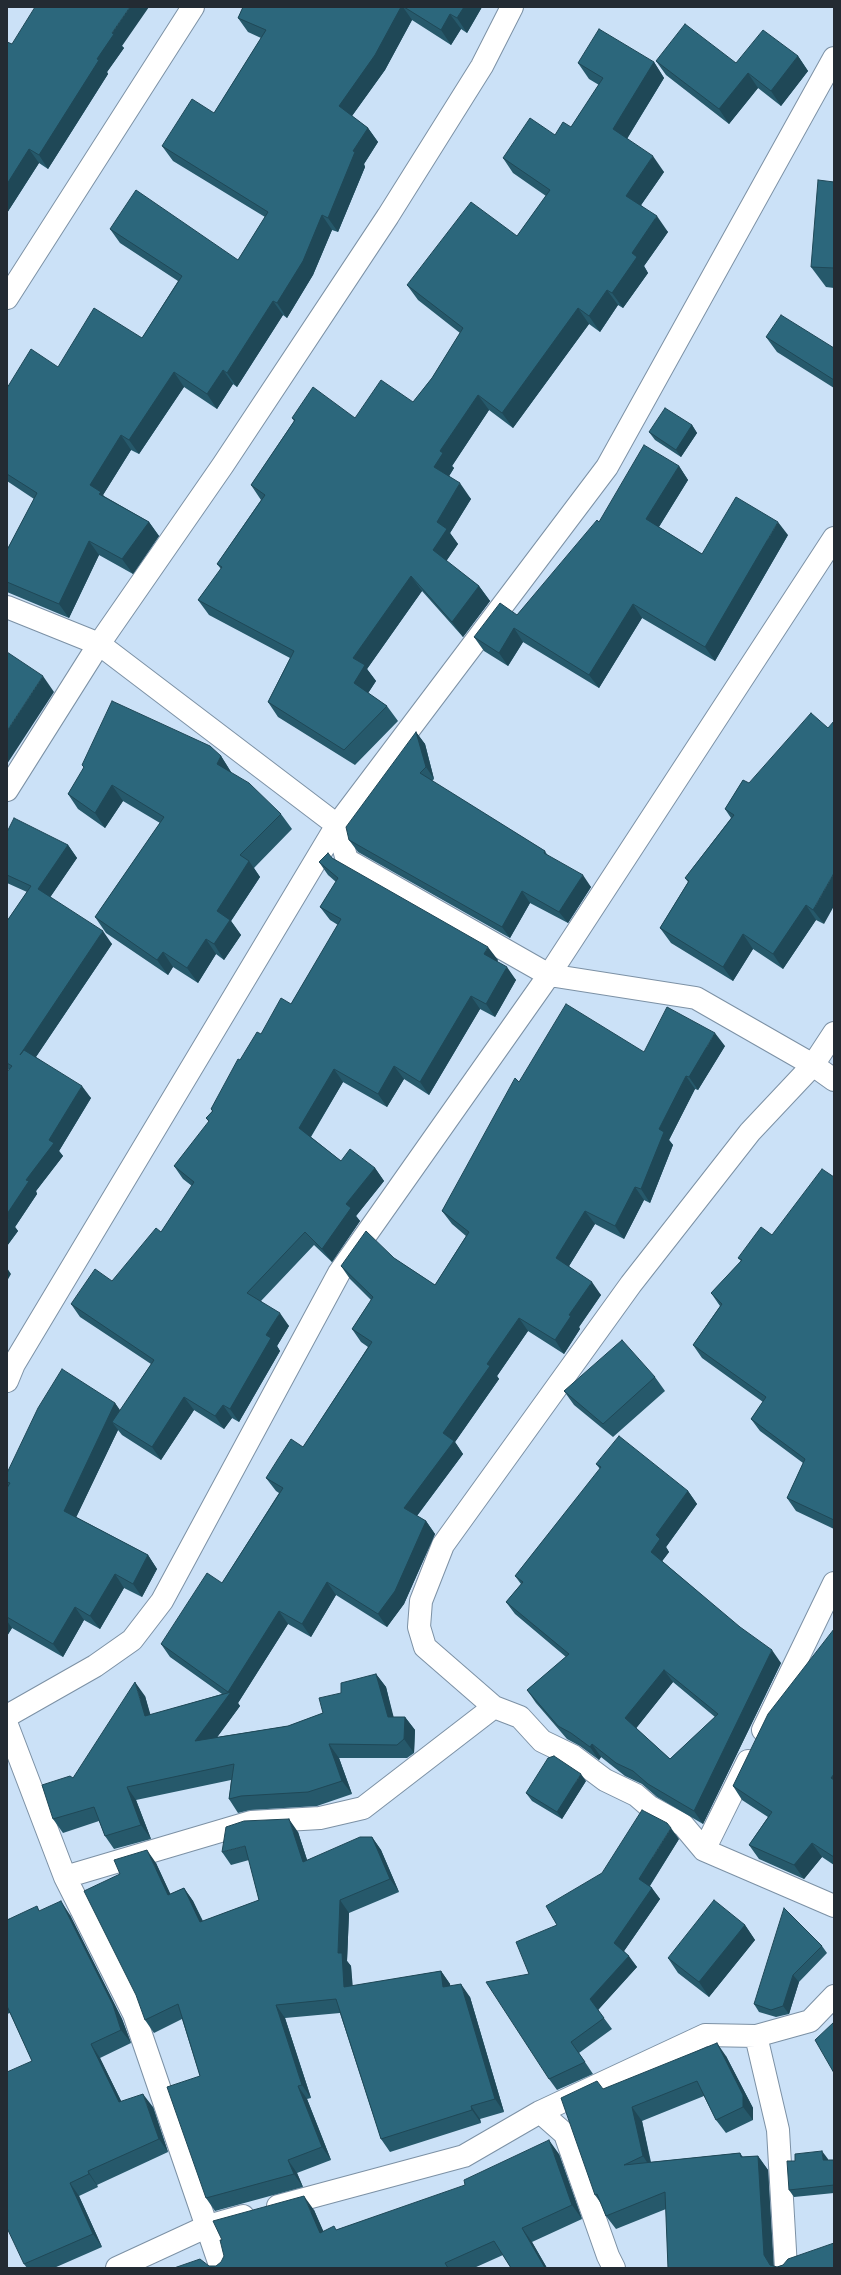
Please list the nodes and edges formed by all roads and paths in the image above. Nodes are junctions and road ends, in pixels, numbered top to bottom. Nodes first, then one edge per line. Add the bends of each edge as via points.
1 (193, 7) edge
2 (512, 7) edge
3 (834, 58) edge
4 (7, 298) edge
5 (834, 538) edge
6 (7, 607) edge
7 (99, 644) junction
8 (7, 790) edge
9 (337, 825) junction
10 (549, 975) junction
11 (834, 1033) edge
12 (813, 1065) junction
13 (834, 1080) edge
14 (7, 1381) edge
15 (834, 1583) edge
16 (494, 1707) junction
17 (7, 1716) edge
18 (7, 1725) edge
19 (704, 1850) junction
20 (65, 1877) junction
21 (834, 1906) edge
22 (834, 1996) edge
23 (756, 2036) junction
24 (540, 2112) junction
25 (208, 2226) junction
26 (606, 2264) edge
27 (117, 2268) edge
28 (221, 2268) edge
29 (786, 2268) edge

1 - 4 street
2 - 7 street via 482,66 388,216 223,465
3 - 9 street via 607,467
5 - 10 street
6 - 7 street
7 - 8 street
7 - 9 street
9 - 10 street via 347,860
9 - 14 street via 18,1358
10 - 12 street via 696,998
10 - 17 street via 339,1273 162,1601 132,1640 95,1666
11 - 12 street
12 - 13 street
12 - 16 street via 750,1132 635,1278 443,1545 421,1601 419,1627 424,1647
15 - 19 street
16 - 19 street via 520,1717 542,1741 573,1756 605,1780 636,1795 650,1808 683,1825
16 - 20 street via 363,1808 320,1818 251,1822
18 - 20 street
19 - 21 street
20 - 25 street via 134,2014
22 - 23 street via 810,2021
23 - 24 street via 705,2035
23 - 29 street via 778,2130
24 - 25 street via 464,2156
24 - 26 street via 565,2134
25 - 27 street
25 - 28 street

